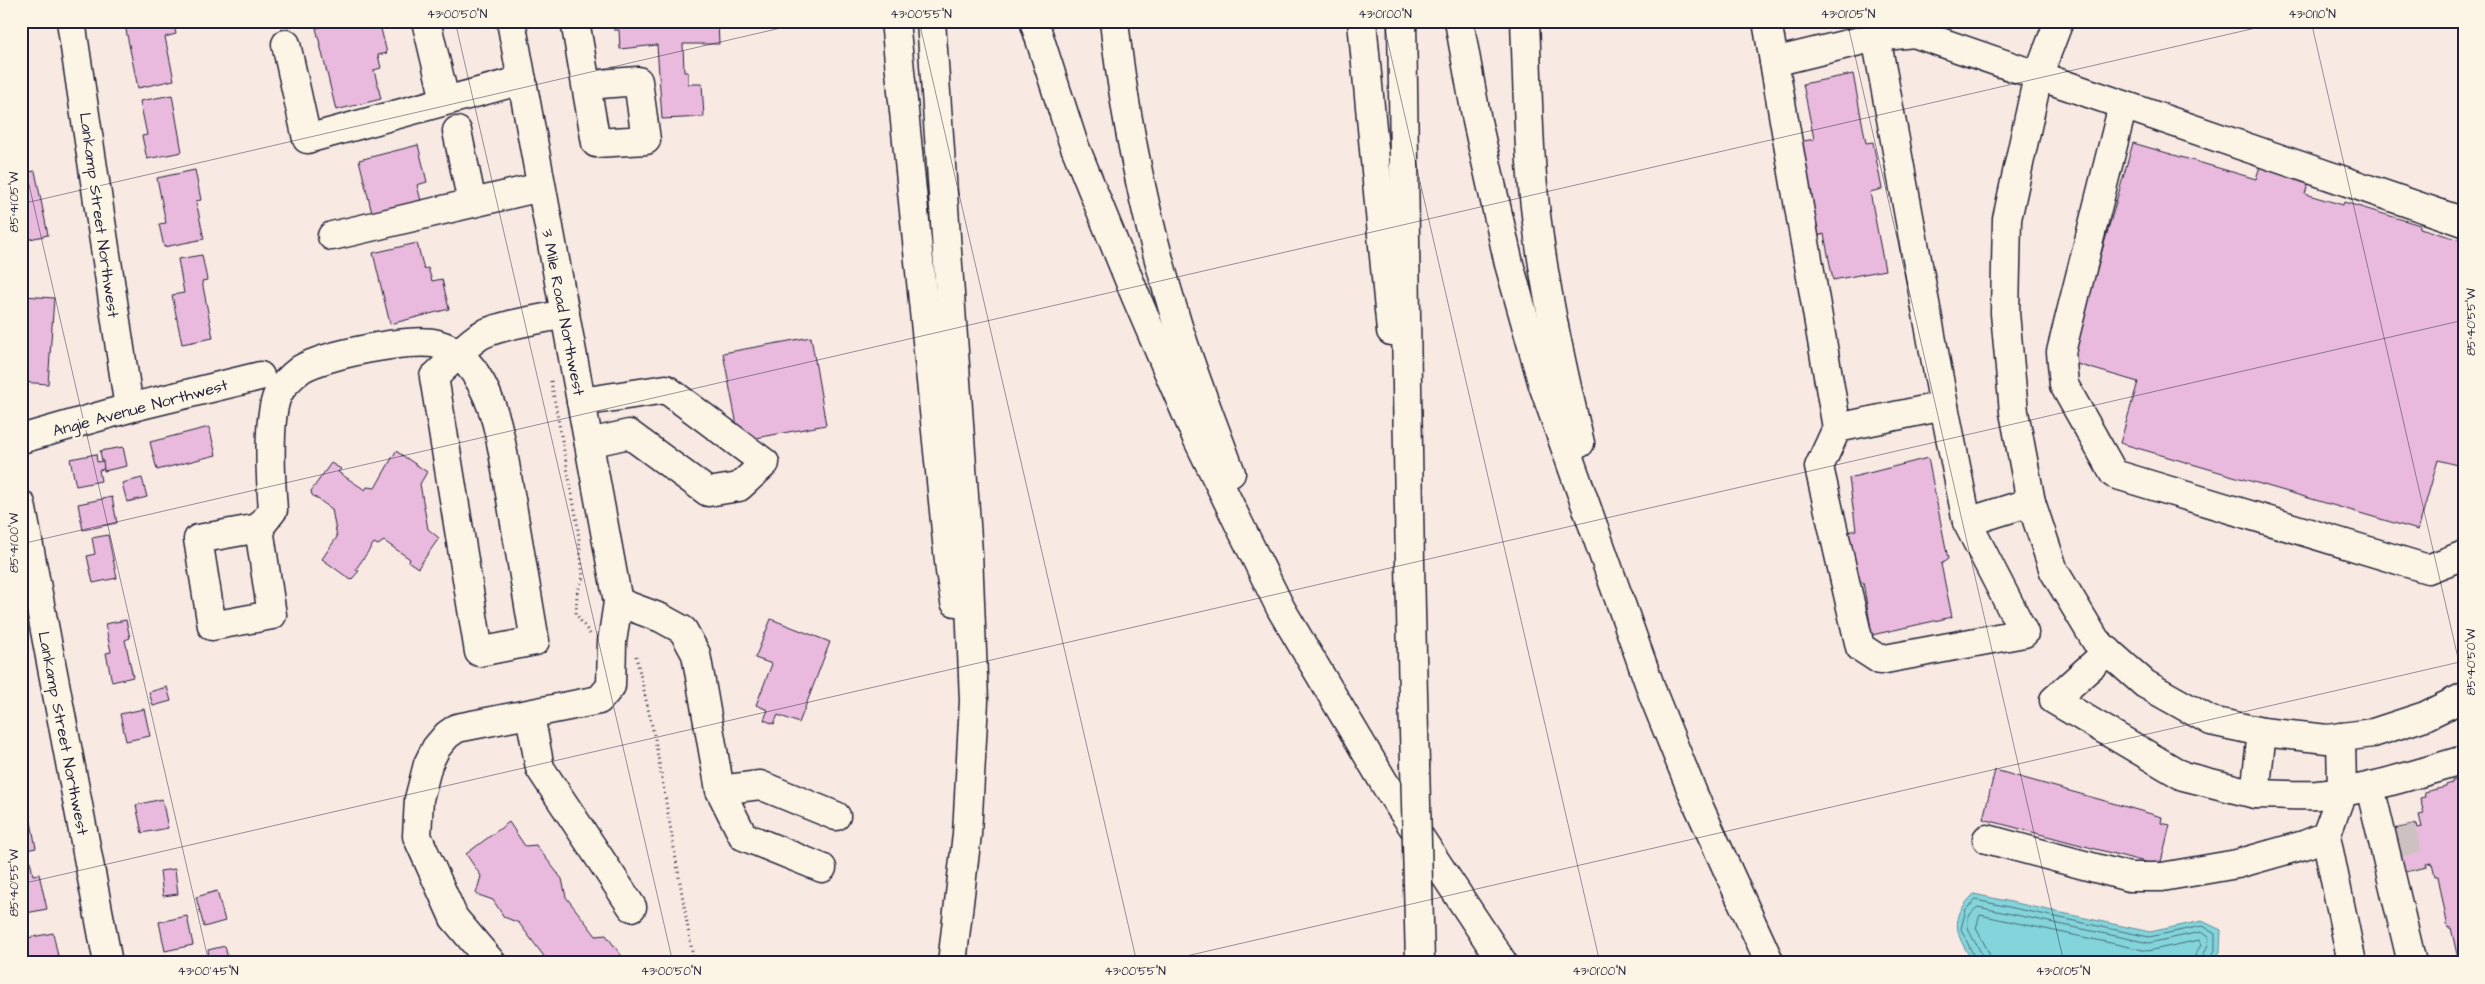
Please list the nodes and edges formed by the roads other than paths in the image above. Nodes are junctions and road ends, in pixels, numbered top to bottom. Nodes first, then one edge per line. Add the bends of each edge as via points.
1 (71, 21) edge
2 (426, 21) edge
3 (511, 21) edge
4 (575, 21) edge
5 (895, 21) edge
6 (931, 21) edge
7 (1034, 21) edge
8 (1114, 21) edge
9 (1362, 21) edge
10 (1402, 21) edge
11 (1459, 21) edge
12 (1525, 21) edge
13 (1767, 21) edge
14 (2059, 21) edge
15 (1894, 30) edge
16 (286, 44) dead end
17 (1774, 62) junction
18 (2038, 76) junction
19 (522, 80) junction
20 (587, 85) dead end
21 (445, 100) junction
22 (2123, 105) junction
23 (457, 131) dead end
24 (541, 187) junction
25 (472, 203) junction
26 (2464, 222) edge
27 (332, 236) dead end
28 (565, 314) junction
29 (460, 354) junction
30 (260, 376) dead end
31 (1406, 396) junction
32 (581, 402) junction
33 (1944, 406) junction
34 (129, 408) junction
35 (1838, 428) junction
36 (21, 439) edge
37 (589, 443) junction
38 (2031, 502) junction
39 (21, 504) edge
40 (1967, 522) junction
41 (259, 528) dead end
42 (2464, 555) edge
43 (1614, 588) junction
44 (618, 602) junction
45 (1281, 609) junction
46 (2108, 651) junction
47 (2464, 697) edge
48 (974, 701) junction
49 (530, 715) junction
50 (2262, 732) junction
51 (2341, 737) junction
52 (2464, 760) edge
53 (2370, 786) junction
54 (720, 790) junction
55 (2342, 792) junction
56 (2255, 794) junction
57 (2376, 813) junction
58 (836, 816) dead end
59 (2401, 828) tunnel mouth
60 (2326, 836) junction
61 (1988, 839) dead end
62 (822, 868) dead end
63 (2412, 870) tunnel mouth
64 (2397, 896) junction
65 (632, 907) dead end
66 (108, 963) edge
67 (492, 963) edge
68 (952, 963) edge
69 (1420, 963) edge
70 (1503, 963) edge
71 (1770, 963) edge
72 (2352, 963) edge
73 (2412, 963) edge

1 - 34 main road, Lankamp Street Northwest
2 - 21 main road
3 - 19 main road, 3 Mile Road Northwest
4 - 20 main road
5 - 48 main road via 950,571
6 - 48 main road via 968,553
7 - 45 main road via 1073,142 1136,297 1196,436
8 - 45 main road via 1128,119 1151,225 1178,324
9 - 31 main road via 1391,330
10 - 31 main road
11 - 43 main road via 1512,274 1543,385
12 - 43 main road via 1530,138 1539,239 1553,326
13 - 17 main road
14 - 18 main road
15 - 17 main road
15 - 18 main road
15 - 33 main road
16 - 21 main road via 307,139
17 - 35 main road
18 - 22 main road
18 - 38 main road via 2007,219 2005,304 2014,412
19 - 21 main road
19 - 24 main road, 3 Mile Road Northwest
22 - 26 main road
22 - 42 main road via 2061,352 2064,385 2114,474 2428,569
23 - 25 main road
24 - 25 main road
24 - 28 main road, 3 Mile Road Northwest
25 - 27 main road
28 - 29 main road via 492,331 479,336
28 - 32 main road, 3 Mile Road Northwest
29 - 29 main road via 434,377 479,652 535,641 499,431 489,396
29 - 41 main road via 437,344 415,341 391,344 322,361 291,377 278,394 270,461 272,510
30 - 34 main road, Angie Avenue Northwest
31 - 69 main road, bridge
32 - 37 main road, 3 Mile Road Northwest
32 - 37 main road via 666,388 766,463 739,487 708,492 629,434
33 - 35 main road
33 - 40 main road
34 - 36 main road, Angie Avenue Northwest
35 - 40 main road via 1820,467 1860,646 1880,660 2024,633
37 - 44 main road, 3 Mile Road Northwest
38 - 40 main road
38 - 46 main road via 2054,571 2096,641
39 - 66 main road, Lankamp Street Northwest
43 - 71 main road via 1694,796
44 - 49 main road, 3 Mile Road Northwest via 612,642 611,686 599,700
44 - 54 main road via 683,630 696,654
45 - 70 main road via 1388,789
46 - 50 main road via 2145,684 2212,722
46 - 56 main road via 2054,700 2183,776
47 - 51 main road via 2425,716 2373,733
48 - 68 main road via 967,834
49 - 65 main road via 540,768
49 - 67 main road, 3 Mile Road Northwest via 457,728 447,735 428,764 419,799 417,836 454,918
50 - 51 main road via 2327,739
50 - 56 main road
51 - 55 main road
52 - 53 main road
53 - 55 main road
53 - 57 main road
54 - 58 main road via 760,785
54 - 62 main road via 743,836
55 - 56 main road
55 - 60 main road
57 - 59 main road via 2390,817
57 - 64 main road
60 - 61 main road via 2237,864 2162,877 2129,876
60 - 72 main road
63 - 64 main road via 2408,884
64 - 73 main road

